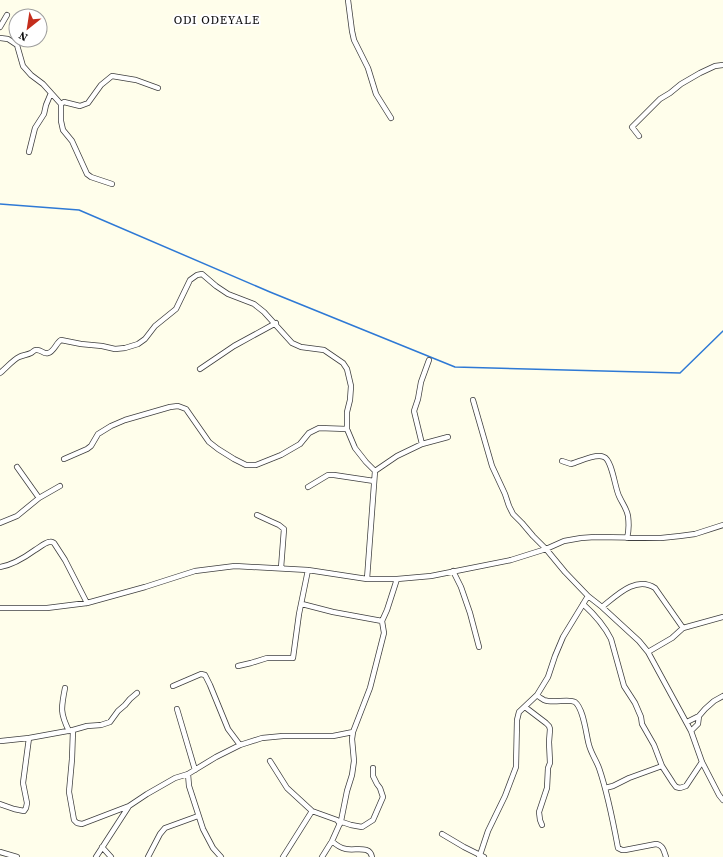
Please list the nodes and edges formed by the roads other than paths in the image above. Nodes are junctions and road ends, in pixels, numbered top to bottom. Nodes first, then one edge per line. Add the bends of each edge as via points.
1 (348, 0) edge
2 (7, 15) dead end
3 (0, 27) edge
4 (0, 38) edge
5 (723, 65) edge
6 (158, 88) dead end
7 (51, 93) junction
8 (61, 104) junction
9 (391, 118) dead end
10 (639, 136) dead end
11 (29, 152) dead end
12 (112, 184) dead end
13 (276, 323) junction
14 (428, 360) dead end
15 (200, 369) dead end
16 (0, 373) edge
17 (473, 400) dead end
18 (347, 429) junction
19 (448, 437) dead end
20 (422, 444) junction
21 (64, 459) dead end
22 (562, 461) dead end
23 (17, 467) dead end
24 (375, 471) junction
25 (374, 481) junction
26 (60, 486) dead end
27 (308, 487) dead end
28 (39, 498) junction
29 (257, 515) dead end
30 (0, 523) edge
31 (723, 525) edge
32 (627, 538) junction
33 (546, 549) junction
34 (0, 567) edge
35 (281, 568) junction
36 (308, 570) junction
37 (453, 571) junction
38 (367, 579) junction
39 (397, 579) junction
40 (588, 596) junction
41 (87, 602) junction
42 (302, 604) junction
43 (583, 604) junction
44 (602, 607) junction
45 (0, 608) edge
46 (723, 617) edge
47 (382, 621) junction
48 (683, 628) junction
49 (478, 647) dead end
50 (648, 652) junction
51 (238, 666) dead end
52 (174, 686) dead end
53 (65, 688) dead end
54 (137, 694) dead end
55 (537, 695) junction
56 (723, 696) edge
57 (525, 706) junction
58 (177, 709) dead end
59 (699, 716) junction
60 (687, 722) junction
61 (71, 731) junction
62 (692, 731) junction
63 (353, 732) junction
64 (29, 738) junction
65 (1, 741) edge
66 (240, 745) junction
67 (270, 761) dead end
68 (702, 762) junction
69 (662, 766) junction
70 (373, 768) dead end
71 (195, 770) junction
72 (188, 774) junction
73 (605, 788) junction
74 (723, 800) edge
75 (0, 804) edge
76 (129, 806) junction
77 (312, 811) junction
78 (198, 816) junction
79 (339, 822) junction
80 (542, 825) dead end
81 (442, 834) dead end
82 (332, 841) junction
83 (102, 847) junction
84 (0, 852) edge
85 (481, 856) edge
86 (17, 857) edge
87 (96, 857) edge
88 (111, 857) edge
89 (148, 857) edge
90 (221, 857) edge
91 (283, 857) edge
92 (322, 857) edge
93 (372, 857) edge
94 (666, 857) edge

1 - 9 street via 354,40 368,68 376,94
2 - 3 street
4 - 7 street via 8,39 17,45 24,66
5 - 10 street via 700,73 660,99 632,127
6 - 8 street via 136,80 112,76 101,85 88,103 80,106 64,102
7 - 8 street
7 - 11 street via 44,114 35,128
8 - 12 street via 63,130 71,140 87,174
13 - 15 street via 234,346
13 - 16 street via 254,304 228,294 199,274 190,280 176,309 138,344 115,349 61,340 48,353 36,350 20,356
13 - 18 street via 292,343 324,350 348,369 352,386
14 - 20 street via 414,411
17 - 33 street via 492,466 509,506 513,514
18 - 21 street via 319,428 309,433 300,444 281,455 256,465 246,465 209,442 186,409 170,406 111,426 98,434 87,449
18 - 24 street via 355,448
19 - 20 street
20 - 24 street via 397,456
22 - 32 street via 571,464 600,456 608,460 618,495 628,514
23 - 28 street
24 - 25 street
25 - 27 street via 328,475
25 - 38 street
26 - 28 street
28 - 30 street via 17,516
29 - 35 street via 284,529
31 - 32 street via 695,534
32 - 33 street via 581,538 564,541
33 - 37 street via 511,560
33 - 40 street
34 - 41 street via 26,557 45,543 52,542 65,560
35 - 36 street
35 - 41 street via 236,566 195,571
36 - 38 street
36 - 42 street
37 - 39 street
37 - 49 street via 462,587
38 - 39 street
39 - 47 street
40 - 43 street
40 - 44 street
41 - 45 street via 47,608
42 - 47 street
42 - 51 street via 293,658 267,658
43 - 55 street via 563,637 548,677
43 - 69 street via 608,632 624,686 635,703
44 - 48 street via 628,587 637,584 652,586
44 - 50 street
46 - 48 street
47 - 63 street via 384,633 370,688
48 - 50 street via 672,638
50 - 60 street
52 - 66 street via 201,674 205,675 228,729
53 - 61 street via 63,719
54 - 61 street via 110,722
55 - 57 street
55 - 73 street via 545,701 573,701 578,706 589,746 599,766
56 - 59 street
57 - 80 street via 550,729 547,788 539,812
57 - 85 street via 519,712 517,720 516,767 488,831
58 - 71 street
59 - 60 street
59 - 62 street via 698,724
60 - 62 street
61 - 64 street
61 - 76 street via 69,792 74,820 82,824
62 - 68 street
63 - 66 street via 333,736 262,738
63 - 79 street via 352,774
64 - 65 street
64 - 75 street via 23,783 26,808 24,811
66 - 71 street
67 - 77 street via 287,788
68 - 69 street via 686,786 680,788 673,783
68 - 74 street
69 - 73 street
70 - 79 street via 373,776 383,797 373,820 362,827
71 - 72 street
72 - 76 street via 175,778
72 - 78 street via 188,786
73 - 94 street via 618,848 625,850 659,844
76 - 83 street
77 - 79 street
77 - 91 street
78 - 89 street via 165,828
78 - 90 street via 213,848
79 - 82 street
81 - 85 street
82 - 92 street
82 - 93 street via 346,849 365,849
83 - 87 street
83 - 88 street
84 - 86 street

